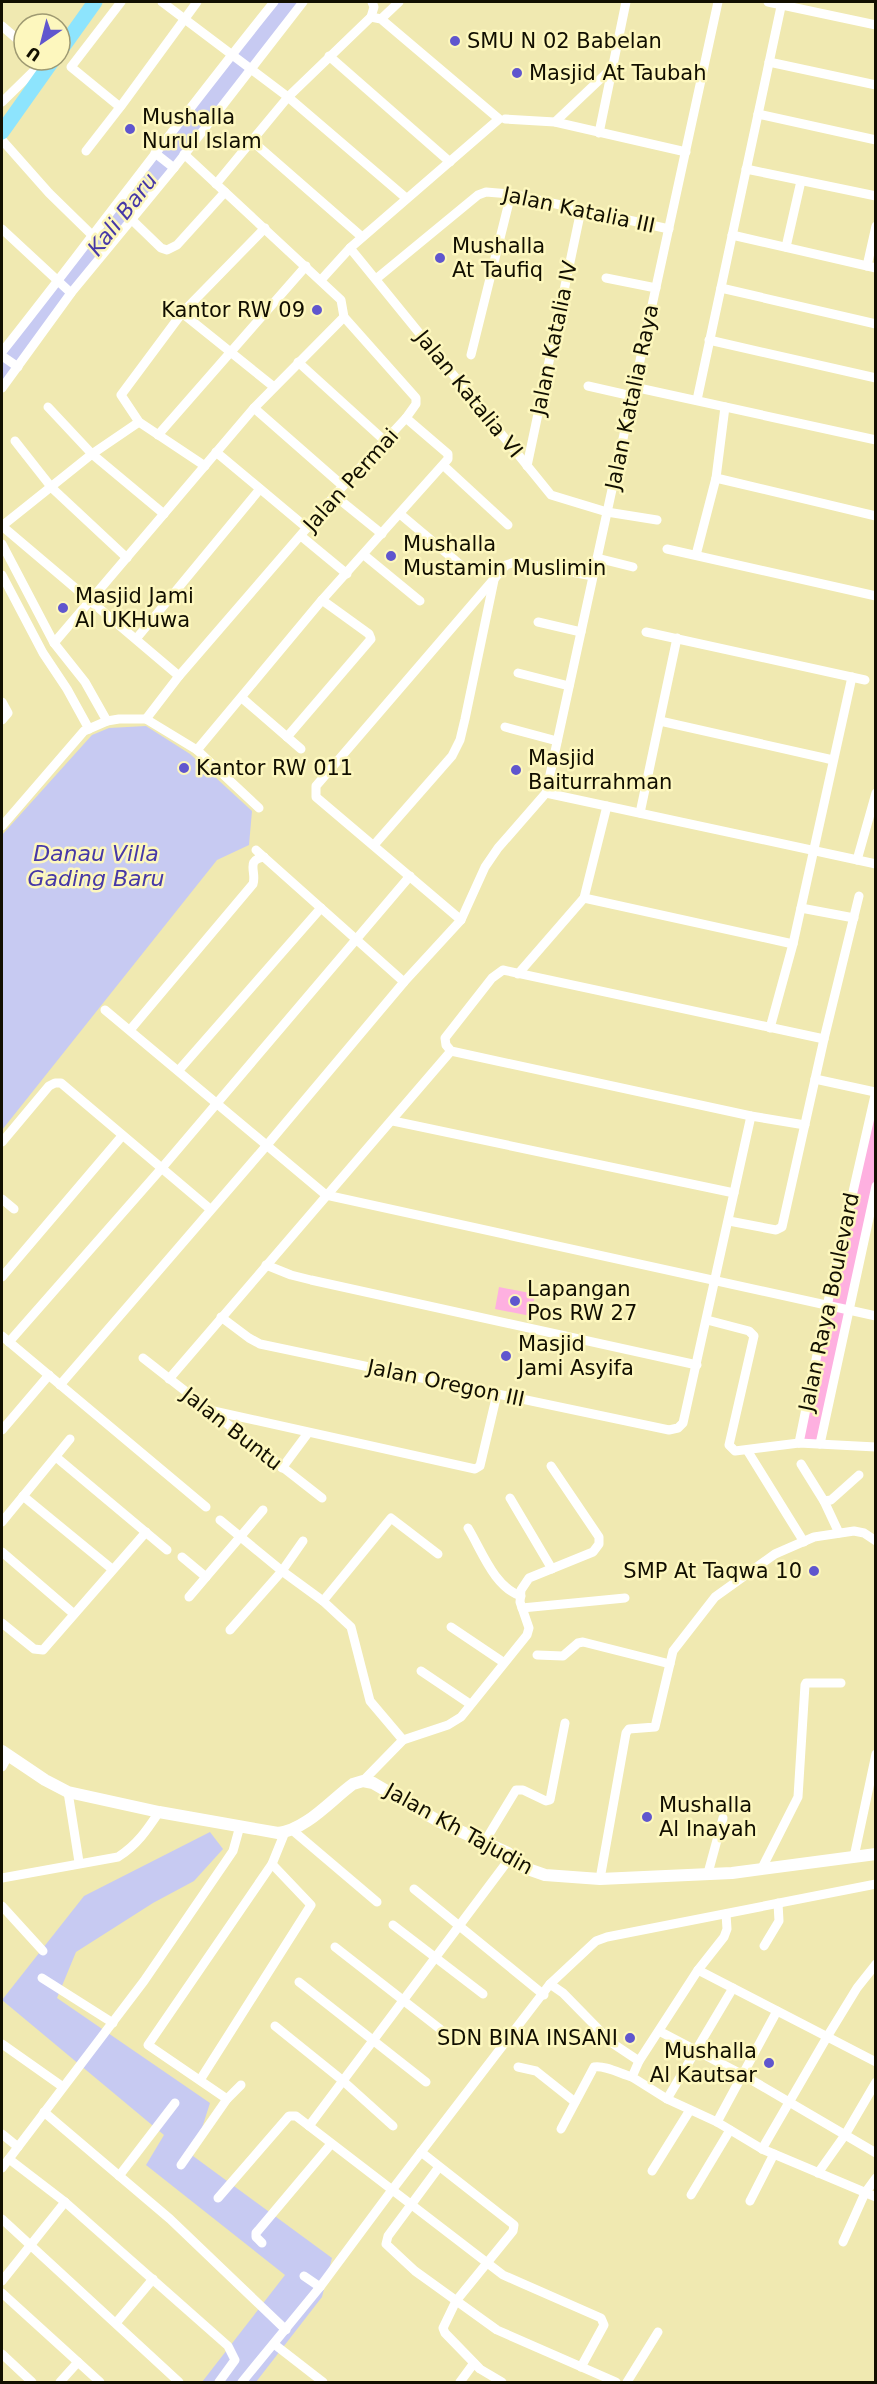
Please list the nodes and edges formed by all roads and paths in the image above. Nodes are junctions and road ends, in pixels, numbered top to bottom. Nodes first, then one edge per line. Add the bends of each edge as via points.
1 (95, 2) edge
2 (121, 2) edge
3 (162, 2) edge
4 (197, 2) edge
5 (274, 2) edge
6 (303, 2) edge
7 (372, 2) edge
8 (399, 2) edge
9 (626, 2) edge
10 (718, 2) edge
11 (768, 2) edge
12 (782, 3) edge
13 (371, 17) junction
14 (185, 19) junction
15 (381, 19) junction
16 (876, 25) edge
17 (72, 34) edge
18 (234, 55) junction
19 (329, 56) junction
20 (769, 62) junction
21 (250, 67) junction
22 (612, 68) junction
23 (35, 72) edge
24 (40, 72) edge
25 (876, 85) edge
26 (288, 96) junction
27 (2, 102) edge
28 (120, 107) junction
29 (758, 114) junction
30 (505, 119) dead end
31 (555, 122) junction
32 (2, 132) edge
33 (599, 133) junction
34 (2, 140) edge
35 (876, 140) edge
36 (252, 141) junction
37 (86, 151) dead end
38 (686, 152) junction
39 (184, 154) junction
40 (157, 155) junction
41 (450, 162) junction
42 (173, 167) junction
43 (746, 169) junction
44 (801, 180) junction
45 (216, 184) junction
46 (225, 192) junction
47 (511, 194) junction
48 (876, 196) edge
49 (406, 198) junction
50 (581, 210) junction
51 (130, 218) junction
52 (876, 226) edge
53 (265, 228) junction
54 (2, 229) edge
55 (669, 229) junction
56 (732, 235) junction
57 (94, 237) junction
58 (362, 237) junction
59 (786, 247) junction
60 (350, 248) junction
61 (306, 266) junction
62 (871, 267) edge
63 (606, 278) dead end
64 (376, 279) junction
65 (321, 280) junction
66 (59, 281) junction
67 (656, 288) junction
68 (721, 288) junction
69 (71, 292) junction
70 (182, 313) junction
71 (344, 317) junction
72 (876, 324) edge
73 (710, 340) junction
74 (230, 352) junction
75 (2, 355) edge
76 (471, 355) dead end
77 (298, 362) junction
78 (16, 367) junction
79 (876, 378) edge
80 (588, 386) dead end
81 (274, 387) junction
82 (2, 388) edge
83 (633, 391) junction
84 (697, 400) junction
85 (725, 406) junction
86 (48, 407) dead end
87 (254, 408) junction
88 (406, 418) junction
89 (139, 422) junction
90 (158, 435) junction
91 (876, 440) edge
92 (15, 441) dead end
93 (385, 441) junction
94 (216, 452) junction
95 (92, 454) junction
96 (205, 466) junction
97 (444, 466) junction
98 (527, 466) junction
99 (716, 478) junction
100 (344, 486) junction
101 (52, 488) junction
102 (260, 489) junction
103 (335, 496) junction
104 (607, 512) junction
105 (164, 514) junction
106 (400, 514) junction
107 (876, 516) edge
108 (657, 520) dead end
109 (508, 525) dead end
110 (2, 526) edge
111 (304, 532) junction
112 (382, 534) junction
113 (2, 544) edge
114 (667, 549) dead end
115 (364, 555) junction
116 (696, 555) junction
117 (127, 558) junction
118 (597, 558) junction
119 (633, 567) dead end
120 (469, 572) dead end
121 (347, 574) junction
122 (2, 575) edge
123 (593, 576) junction
124 (495, 578) junction
125 (875, 594) edge
126 (90, 600) junction
127 (322, 600) junction
128 (420, 601) dead end
129 (538, 622) dead end
130 (581, 632) junction
131 (646, 632) dead end
132 (676, 638) junction
133 (136, 639) junction
134 (54, 643) junction
135 (518, 673) dead end
136 (179, 676) junction
137 (852, 677) junction
138 (865, 681) dead end
139 (569, 686) junction
140 (242, 698) junction
141 (2, 702) edge
142 (146, 718) junction
143 (2, 720) edge
144 (107, 721) junction
145 (660, 721) junction
146 (505, 727) dead end
147 (86, 730) junction
148 (287, 736) junction
149 (557, 741) junction
150 (301, 749) dead end
151 (197, 750) junction
152 (833, 760) junction
153 (546, 793) junction
154 (876, 793) edge
155 (607, 806) junction
156 (259, 808) dead end
157 (640, 813) junction
158 (2, 826) edge
159 (374, 845) junction
160 (256, 850) dead end
161 (813, 850) junction
162 (264, 857) junction
163 (857, 860) junction
164 (876, 864) edge
165 (410, 876) junction
166 (859, 896) dead end
167 (584, 898) junction
168 (321, 908) junction
169 (801, 908) junction
170 (854, 918) junction
171 (461, 920) junction
172 (355, 939) junction
173 (793, 944) junction
174 (518, 974) junction
175 (404, 981) junction
176 (105, 1010) dead end
177 (770, 1028) junction
178 (130, 1030) junction
179 (824, 1039) junction
180 (451, 1051) junction
181 (179, 1070) junction
182 (815, 1079) junction
183 (875, 1092) edge
184 (216, 1103) junction
185 (751, 1116) junction
186 (393, 1121) junction
187 (805, 1125) junction
188 (122, 1136) junction
189 (2, 1142) edge
190 (267, 1145) junction
191 (161, 1169) junction
192 (876, 1186) edge
193 (734, 1193) junction
194 (326, 1195) junction
195 (2, 1199) edge
196 (14, 1209) dead end
197 (210, 1209) junction
198 (729, 1221) junction
199 (266, 1265) junction
200 (2, 1278) edge
201 (716, 1282) junction
202 (826, 1306) junction
203 (848, 1310) junction
204 (876, 1316) edge
205 (222, 1317) junction
206 (707, 1320) junction
207 (5, 1339) edge
208 (143, 1358) dead end
209 (697, 1365) junction
210 (49, 1375) junction
211 (169, 1379) junction
212 (60, 1384) junction
213 (497, 1394) junction
214 (209, 1410) junction
215 (2, 1430) edge
216 (308, 1433) junction
217 (70, 1438) dead end
218 (799, 1443) junction
219 (820, 1444) junction
220 (876, 1447) edge
221 (747, 1450) junction
222 (56, 1457) junction
223 (801, 1464) dead end
224 (551, 1466) dead end
225 (282, 1468) junction
226 (859, 1475) dead end
227 (23, 1496) junction
228 (322, 1498) dead end
229 (510, 1498) dead end
230 (824, 1501) junction
231 (206, 1507) dead end
232 (263, 1510) dead end
233 (220, 1520) dead end
234 (2, 1522) edge
235 (468, 1528) dead end
236 (146, 1532) junction
237 (839, 1533) junction
238 (240, 1537) junction
239 (303, 1541) dead end
240 (876, 1541) edge
241 (804, 1542) junction
242 (167, 1550) dead end
243 (2, 1552) edge
244 (438, 1554) dead end
245 (182, 1557) dead end
246 (112, 1569) junction
247 (552, 1569) junction
248 (282, 1571) junction
249 (206, 1577) junction
250 (521, 1596) junction
251 (189, 1597) dead end
252 (625, 1598) dead end
253 (323, 1601) junction
254 (522, 1608) junction
255 (74, 1614) junction
256 (2, 1623) edge
257 (451, 1627) dead end
258 (230, 1630) dead end
259 (537, 1654) dead end
260 (503, 1662) junction
261 (670, 1664) junction
262 (421, 1671) dead end
263 (841, 1683) dead end
264 (470, 1704) junction
265 (565, 1723) dead end
266 (403, 1740) junction
267 (5, 1753) edge
268 (876, 1754) edge
269 (2, 1767) edge
270 (363, 1781) junction
271 (68, 1791) junction
272 (159, 1812) junction
273 (723, 1818) dead end
274 (240, 1826) junction
275 (288, 1831) junction
276 (485, 1841) junction
277 (876, 1854) edge
278 (854, 1857) junction
279 (510, 1858) junction
280 (79, 1862) junction
281 (272, 1864) junction
282 (762, 1868) junction
283 (708, 1874) junction
284 (2, 1878) edge
285 (600, 1879) junction
286 (876, 1884) edge
287 (414, 1890) dead end
288 (377, 1902) dead end
289 (2, 1906) edge
290 (778, 1909) junction
291 (726, 1921) junction
292 (459, 1924) junction
293 (393, 1925) dead end
294 (335, 1947) dead end
295 (764, 1947) dead end
296 (43, 1951) dead end
297 (434, 1957) junction
298 (876, 1964) edge
299 (698, 1970) junction
300 (42, 1978) dead end
301 (299, 1982) dead end
302 (552, 1985) junction
303 (733, 1988) junction
304 (483, 1994) dead end
305 (544, 1995) junction
306 (403, 1999) junction
307 (777, 2011) junction
308 (113, 2023) junction
309 (275, 2026) dead end
310 (440, 2029) dead end
311 (659, 2031) junction
312 (827, 2037) junction
313 (372, 2040) junction
314 (2, 2044) edge
315 (697, 2049) junction
316 (639, 2061) junction
317 (876, 2062) edge
318 (518, 2067) dead end
319 (743, 2075) junction
320 (632, 2077) junction
321 (200, 2080) junction
322 (342, 2080) junction
323 (426, 2082) dead end
324 (876, 2082) edge
325 (241, 2085) dead end
326 (63, 2087) junction
327 (227, 2099) junction
328 (666, 2099) junction
329 (175, 2103) dead end
330 (575, 2103) junction
331 (789, 2103) junction
332 (690, 2110) junction
333 (44, 2112) junction
334 (717, 2122) junction
335 (309, 2126) junction
336 (393, 2126) dead end
337 (561, 2129) dead end
338 (730, 2130) junction
339 (2, 2134) edge
340 (845, 2135) junction
341 (332, 2144) junction
342 (18, 2147) junction
343 (762, 2149) junction
344 (421, 2152) junction
345 (876, 2153) edge
346 (774, 2154) junction
347 (9, 2158) junction
348 (180, 2164) dead end
349 (439, 2167) junction
350 (2, 2168) edge
351 (652, 2171) dead end
352 (818, 2173) junction
353 (119, 2176) junction
354 (876, 2178) edge
355 (392, 2190) junction
356 (865, 2193) junction
357 (691, 2195) dead end
358 (876, 2197) edge
359 (218, 2198) dead end
360 (750, 2201) dead end
361 (65, 2202) junction
362 (411, 2205) junction
363 (2, 2219) edge
364 (843, 2242) dead end
365 (262, 2243) dead end
366 (31, 2245) junction
367 (487, 2263) junction
368 (153, 2279) junction
369 (2, 2281) edge
370 (2, 2292) edge
371 (456, 2301) junction
372 (116, 2324) junction
373 (281, 2325) junction
374 (658, 2332) dead end
375 (274, 2344) junction
376 (2, 2354) edge
377 (78, 2362) junction
378 (474, 2363) junction
379 (581, 2367) junction
380 (245, 2381) edge
381 (32, 2382) edge
382 (60, 2382) edge
383 (100, 2382) edge
384 (179, 2382) edge
385 (219, 2382) edge
386 (323, 2382) edge
387 (460, 2382) edge
388 (502, 2382) edge
389 (616, 2382) edge
390 (627, 2382) edge

1 - 17 main road
2 - 28 street via 71,67
3 - 14 street
4 - 14 street
5 - 18 street
6 - 21 street
7 - 13 street
8 - 15 street
9 - 22 street
10 - 38 street, Jalan Katalia Raya
11 - 12 street
12 - 16 street
12 - 20 street
13 - 15 street
13 - 19 street
14 - 18 street
14 - 28 street
15 - 41 street via 499,118
18 - 21 street
18 - 40 street
19 - 26 street
19 - 41 street
20 - 25 street
20 - 29 street
21 - 26 street
21 - 39 street
22 - 31 street
22 - 33 street
23 - 27 street
24 - 32 main road
26 - 36 street
26 - 49 street
28 - 37 street
29 - 35 street
29 - 43 street
30 - 31 street
31 - 33 street
33 - 38 street
34 - 57 street
36 - 45 street
36 - 58 street
38 - 55 street, Jalan Katalia Raya
39 - 42 street
39 - 45 street, Jalan Permai
40 - 42 street
40 - 57 street
41 - 49 street
42 - 51 street
43 - 44 street
43 - 56 street
44 - 48 street
44 - 59 street
45 - 46 street, Jalan Permai
46 - 51 street via 177,245 167,250
46 - 53 street, Jalan Permai
47 - 50 street, Jalan Katalia III
47 - 64 street, Jalan Katalia III via 478,195
47 - 76 street
49 - 58 street
50 - 55 street, Jalan Katalia III
50 - 98 street, Jalan Katalia IV
51 - 69 street
52 - 62 street
53 - 61 street, Jalan Permai
53 - 70 street
54 - 66 street
55 - 67 street, Jalan Katalia Raya
56 - 59 street
56 - 68 street
57 - 66 street
58 - 60 street
59 - 62 street
60 - 64 street, Jalan Katalia VI
60 - 65 street
61 - 65 street, Jalan Permai
61 - 74 street
63 - 67 street
64 - 98 street, Jalan Katalia VI
65 - 71 street, Jalan Permai via 341,300
66 - 69 street
66 - 75 street
67 - 83 street, Jalan Katalia Raya
68 - 72 street
68 - 73 street
69 - 78 street
70 - 74 street
70 - 89 street via 122,394
71 - 77 street
71 - 88 street, Jalan Permai via 416,398
73 - 79 street
73 - 84 street
74 - 81 street
74 - 90 street
75 - 78 street
77 - 81 street
77 - 93 street
78 - 82 street
80 - 83 street
81 - 87 street
83 - 84 street
83 - 104 street, Jalan Katalia Raya
84 - 85 street
85 - 91 street
85 - 99 street
86 - 95 street
87 - 94 street
87 - 100 street
88 - 93 street, Jalan Permai
88 - 97 street via 448,454
89 - 90 street
89 - 95 street
90 - 96 street
92 - 101 street
93 - 100 street, Jalan Permai
94 - 96 street
94 - 102 street
95 - 101 street
95 - 105 street
96 - 105 street
97 - 106 street
97 - 109 street
98 - 104 street, Jalan Katalia VI via 556,498
99 - 107 street
99 - 116 street
100 - 103 street, Jalan Permai
101 - 110 street
101 - 117 street
102 - 111 street
102 - 133 street
103 - 111 street, Jalan Permai
103 - 112 street
104 - 108 street, Jalan Katalia VI
104 - 118 street, Jalan Katalia Raya
105 - 117 street
106 - 112 street
106 - 120 street
110 - 126 street
111 - 121 street
111 - 136 street, Jalan Permai
112 - 115 street
113 - 134 street
114 - 116 street
115 - 121 street
115 - 128 street
116 - 125 street
117 - 126 street
118 - 119 street
118 - 123 street, Jalan Katalia Raya
121 - 127 street
122 - 147 street via 43,653 68,689
123 - 124 street via 512,562
123 - 130 street, Jalan Katalia Raya
124 - 159 street via 458,747
124 - 159 street via 316,786 316,797
126 - 133 street
126 - 134 street
127 - 140 street
127 - 148 street via 369,634 370,639
129 - 130 street
130 - 139 street, Jalan Katalia Raya
131 - 132 street
132 - 137 street
132 - 145 street
133 - 136 street
134 - 144 street via 85,682
135 - 139 street
136 - 142 street, Jalan Permai
137 - 138 street
137 - 152 street
139 - 149 street, Jalan Katalia Raya
140 - 148 street
140 - 151 street
141 - 143 street via 8,713
142 - 144 street
142 - 151 street
144 - 147 street
145 - 152 street
145 - 157 street
146 - 149 street
147 - 158 street
148 - 150 street
149 - 153 street, Jalan Katalia Raya
151 - 156 street
152 - 161 street
153 - 155 street
153 - 171 street via 492,858
154 - 163 street
155 - 157 street
155 - 167 street
157 - 161 street
159 - 165 street
160 - 162 street
161 - 163 street
161 - 169 street
162 - 168 street
162 - 178 street via 253,863 252,884
163 - 164 street
165 - 171 street
165 - 172 street
166 - 170 street
167 - 173 street
167 - 174 street
168 - 172 street
168 - 181 street
169 - 170 street
169 - 173 street
170 - 179 street
171 - 175 street
172 - 175 street
172 - 184 street
173 - 177 street
174 - 177 street
174 - 180 street via 503,970 492,978 446,1038
175 - 190 street
176 - 178 street
177 - 179 street
178 - 181 street
179 - 182 street
180 - 185 street
180 - 186 street
181 - 184 street
182 - 183 street
182 - 187 street
183 - 202 street, Jalan Raya Boulevard
184 - 190 street
184 - 191 street
185 - 187 street
185 - 193 street
186 - 193 street
186 - 194 street
187 - 198 street via 780,1229
188 - 189 street via 58,1082 49,1086
188 - 191 street
188 - 200 street
190 - 194 street
190 - 197 street
191 - 197 street
191 - 207 street
192 - 203 street, Jalan Raya Boulevard
193 - 198 street
194 - 199 street
194 - 201 street
195 - 196 street
197 - 212 street
198 - 201 street
199 - 205 street
199 - 209 street via 311,1280
201 - 202 street
201 - 206 street
202 - 203 street
202 - 218 street, Jalan Raya Boulevard
203 - 204 street
203 - 219 street, Jalan Raya Boulevard
205 - 211 street
205 - 213 street, Jalan Oregon III via 260,1344
206 - 209 street
206 - 221 street via 749,1331 754,1336 729,1446 735,1451
207 - 210 street
208 - 211 street, Jalan Buntu
209 - 213 street, Jalan Oregon III via 683,1423 669,1430
210 - 212 street
210 - 215 street
211 - 214 street, Jalan Buntu
212 - 231 street
213 - 216 street via 480,1466 475,1469
214 - 216 street
214 - 225 street, Jalan Buntu
216 - 225 street
217 - 222 street
218 - 219 street
218 - 221 street
219 - 220 street
221 - 241 street
222 - 227 street
222 - 236 street
223 - 230 street
224 - 247 street via 599,1537 593,1552
225 - 228 street, Jalan Buntu
226 - 230 street via 831,1500
227 - 234 street
227 - 246 street
229 - 247 street
230 - 237 street
232 - 238 street
233 - 238 street
235 - 250 street via 501,1584
236 - 242 street
236 - 246 street
237 - 240 street via 859,1532
237 - 241 street
238 - 248 street
238 - 249 street
239 - 248 street
241 - 261 street via 775,1554 714,1597 675,1646
243 - 255 street
244 - 253 street via 391,1518
245 - 249 street
246 - 255 street
247 - 250 street via 529,1578
248 - 253 street
248 - 258 street
249 - 251 street
250 - 254 street
252 - 254 street
253 - 266 street via 351,1627 370,1701
254 - 260 street via 529,1628 527,1635
255 - 256 street via 43,1650 34,1649
257 - 260 street
259 - 261 street via 563,1656 583,1642
260 - 264 street
261 - 285 street via 655,1727 630,1729 626,1733
262 - 264 street
263 - 282 street via 806,1683 798,1797
264 - 266 street via 448,1725
265 - 276 street via 550,1800 516,1790
266 - 270 street
267 - 269 street
267 - 271 street
268 - 278 street
270 - 275 street, Jalan Kh Tajudin via 352,1784
270 - 276 street, Jalan Kh Tajudin
271 - 272 street
271 - 280 street
272 - 274 street
272 - 280 street via 131,1849 118,1857
273 - 283 street
274 - 275 street
274 - 308 street via 233,1851
275 - 281 street
275 - 288 street
276 - 279 street, Jalan Kh Tajudin via 508,1853
277 - 278 street, Jalan Kh Tajudin
278 - 282 street, Jalan Kh Tajudin
279 - 285 street, Jalan Kh Tajudin via 544,1875
279 - 292 street
280 - 284 street
281 - 321 street via 311,1905
281 - 321 street via 148,2045
282 - 283 street, Jalan Kh Tajudin
283 - 285 street, Jalan Kh Tajudin
286 - 290 street
287 - 292 street
289 - 296 street
290 - 291 street
290 - 295 street via 778,1922
291 - 299 street via 724,1937
291 - 302 street via 602,1938
292 - 297 street
292 - 305 street
293 - 297 street
294 - 306 street
297 - 304 street
297 - 306 street
298 - 312 street
299 - 303 street
299 - 311 street
300 - 308 street
301 - 313 street
302 - 305 street
302 - 316 street via 612,2043
303 - 307 street
303 - 315 street
305 - 344 street
306 - 310 street
306 - 313 street
307 - 312 street
307 - 319 street
308 - 326 street
309 - 322 street
311 - 315 street
311 - 316 street
312 - 317 street
312 - 331 street
313 - 322 street
313 - 323 street
314 - 326 street
315 - 319 street
315 - 328 street
316 - 320 street
318 - 330 street via 536,2071
319 - 331 street
319 - 334 street
320 - 328 street
320 - 330 street via 594,2067
321 - 327 street
322 - 335 street
322 - 336 street
324 - 340 street
325 - 327 street
326 - 333 street
327 - 348 street
328 - 332 street
329 - 353 street
330 - 337 street
331 - 340 street
331 - 343 street
332 - 334 street
332 - 351 street
333 - 342 street
333 - 353 street
334 - 338 street
335 - 341 street
335 - 359 street via 296,2116 289,2116
338 - 343 street
338 - 357 street
339 - 342 street
340 - 345 street
340 - 352 street
341 - 355 street
341 - 365 street via 258,2231 256,2237
342 - 347 street
343 - 346 street
344 - 349 street
344 - 355 street
346 - 352 street
346 - 360 street
347 - 350 street
347 - 361 street
349 - 362 street
349 - 367 street via 514,2225
352 - 356 street
353 - 373 street
354 - 356 street
355 - 362 street
355 - 373 street via 312,2281
356 - 358 street
356 - 364 street
361 - 366 street
361 - 368 street
362 - 367 street
362 - 371 street via 386,2244
363 - 366 street
366 - 369 street
366 - 372 street
367 - 371 street
367 - 379 street via 520,2284 603,2319 604,2325
368 - 372 street
368 - 385 street via 233,2353 236,2360
370 - 377 street
371 - 378 street via 442,2328
371 - 379 street via 497,2330
372 - 384 street
373 - 375 street
374 - 390 street
375 - 380 street
375 - 386 street
376 - 381 street
377 - 382 street
377 - 383 street
378 - 387 street
378 - 388 street
379 - 389 street

